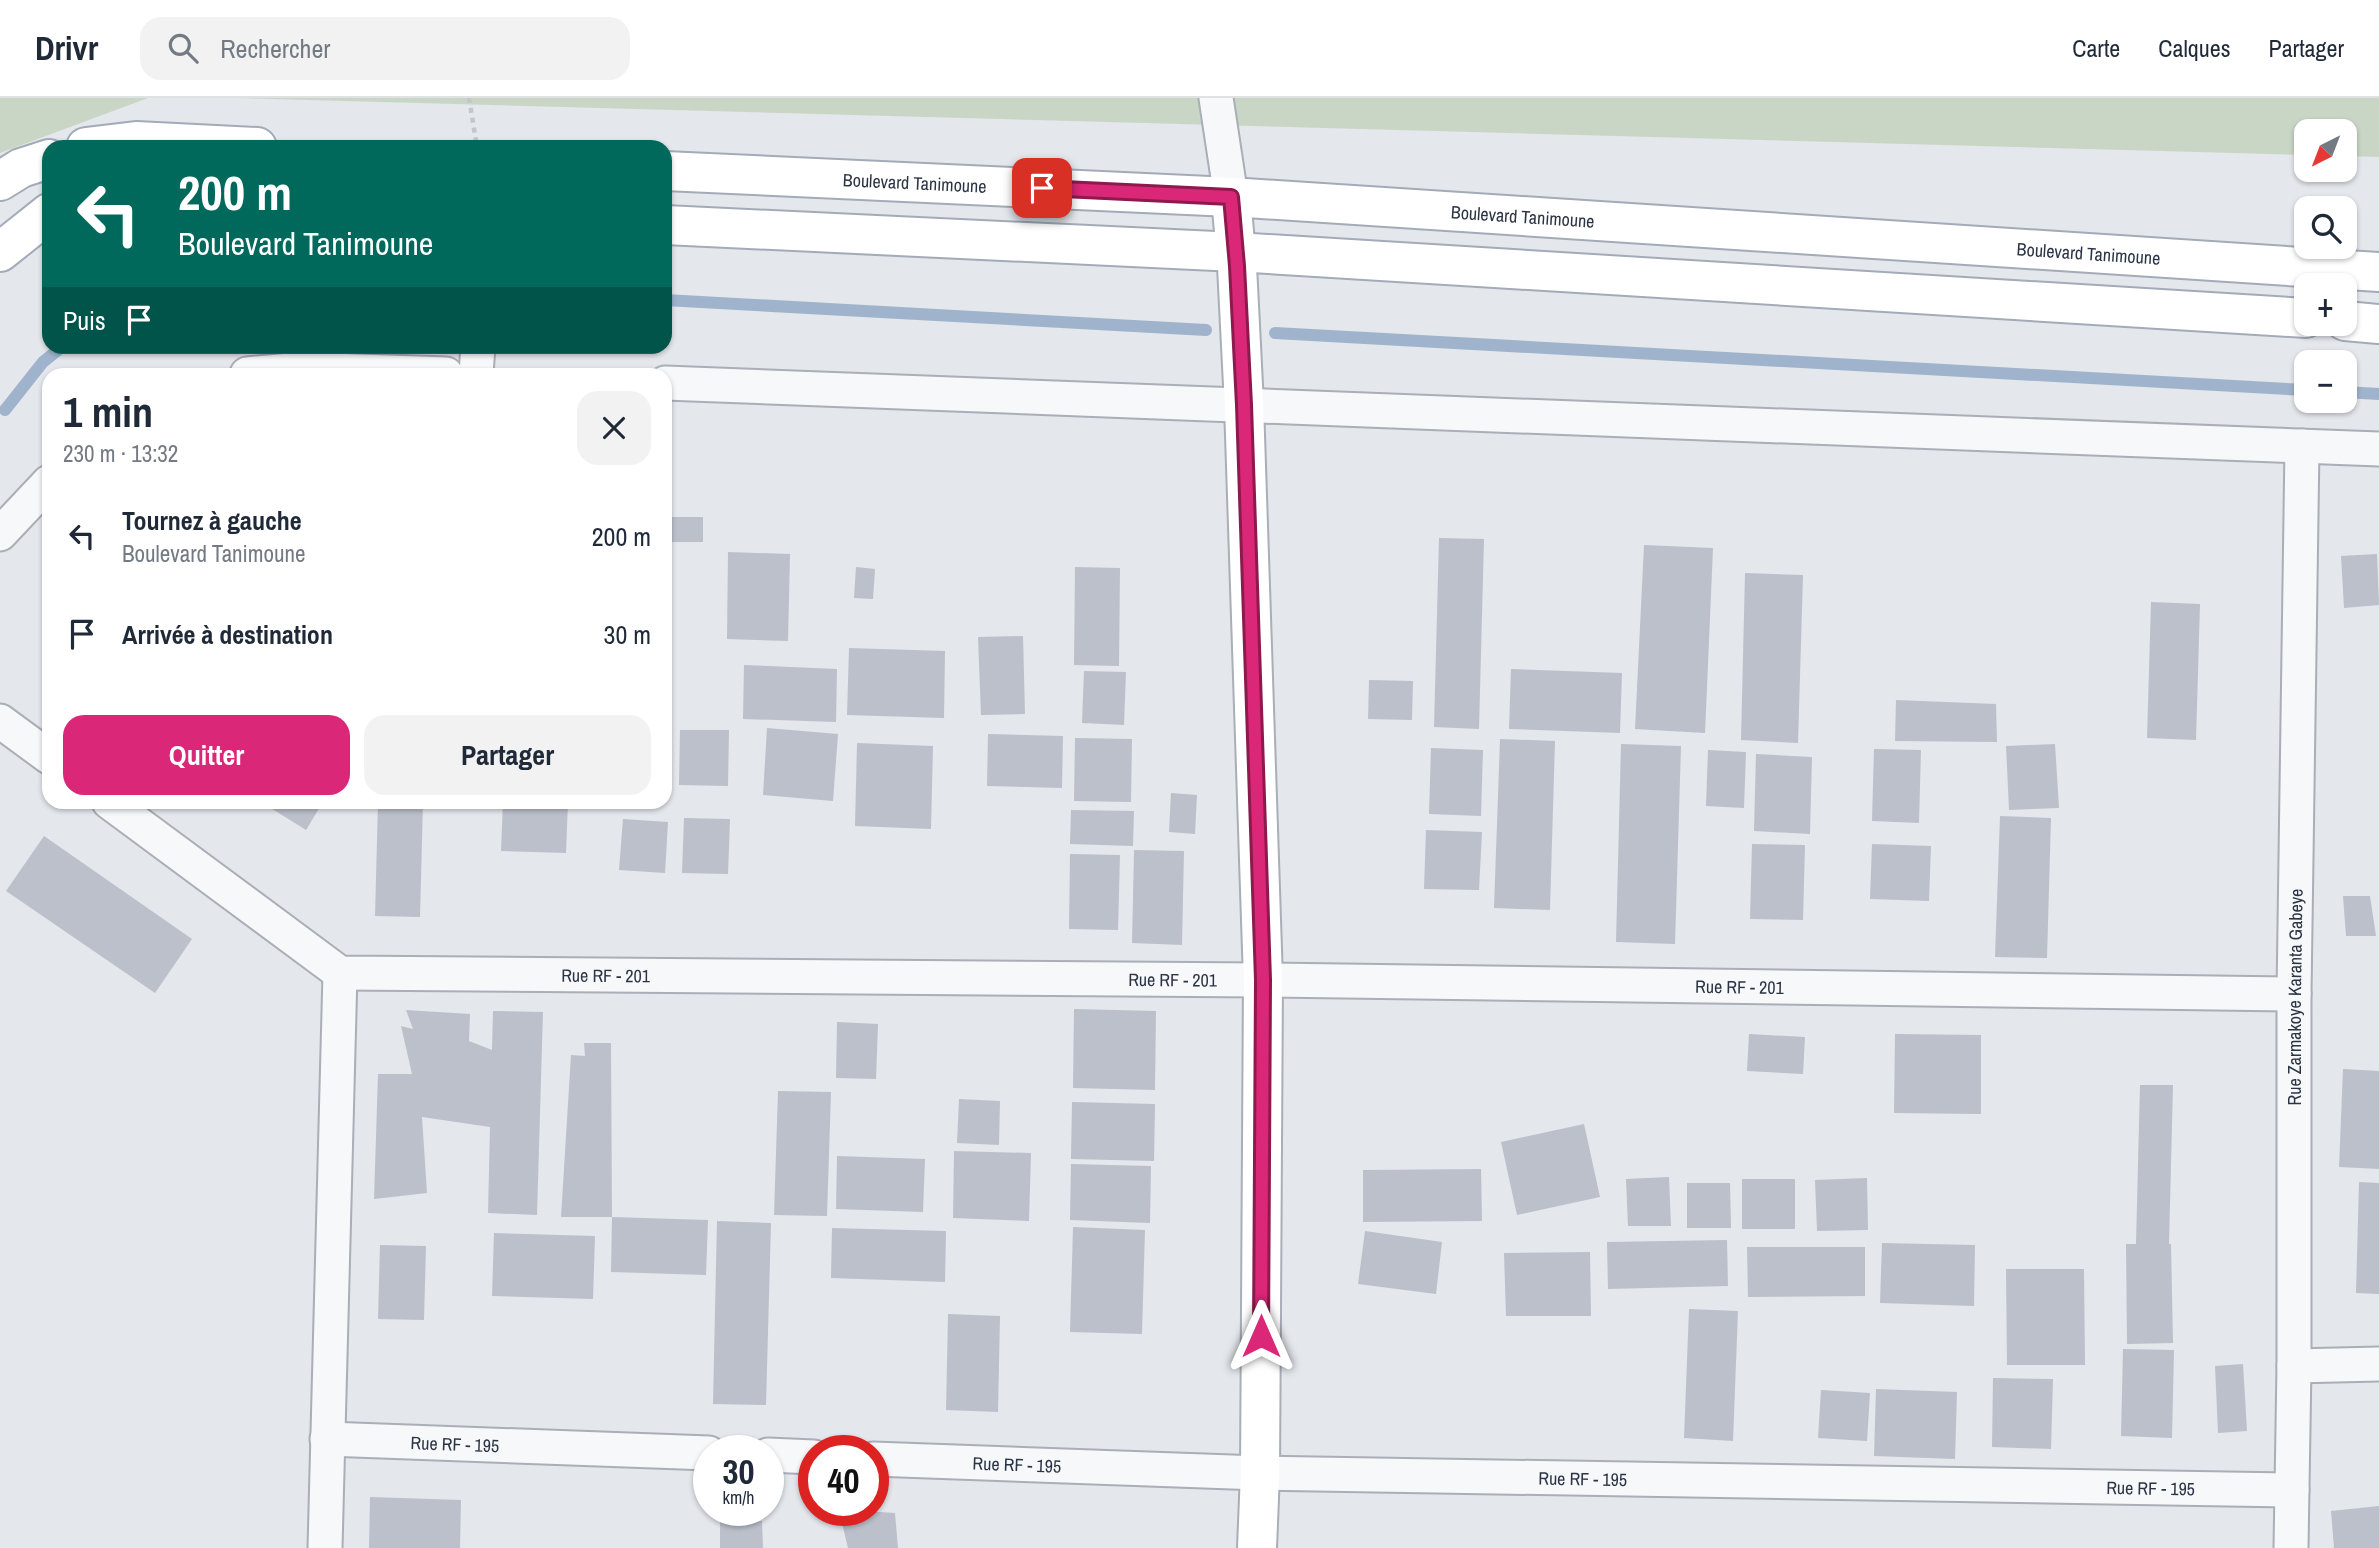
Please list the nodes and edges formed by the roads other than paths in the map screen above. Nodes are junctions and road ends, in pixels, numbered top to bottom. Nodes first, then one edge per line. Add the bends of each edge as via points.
1 (1216, 98) edge
2 (42, 161) edge
3 (672, 171) edge
4 (0, 181) edge
5 (1231, 197) junction
6 (42, 219) edge
7 (672, 225) edge
8 (0, 252) edge
9 (1237, 252) junction
10 (2379, 271) edge
11 (2294, 317) edge
12 (2357, 322) edge
13 (2379, 324) edge
14 (672, 383) edge
15 (1244, 405) junction
16 (2302, 446) junction
17 (2379, 449) edge
18 (42, 489) edge
19 (0, 534) edge
20 (0, 721) edge
21 (42, 752) edge
22 (118, 809) edge
23 (340, 973) junction
24 (1263, 980) junction
25 (2294, 994) junction
26 (2379, 1364) edge
27 (2294, 1366) junction
28 (327, 1439) junction
29 (693, 1452) edge
30 (889, 1460) edge
31 (1260, 1473) junction
32 (2292, 1490) junction
33 (325, 1548) edge
34 (1257, 1548) edge
35 (2291, 1548) edge

1 - 5 street
2 - 4 main road
3 - 5 main road, Boulevard Tanimoune
5 - 9 main road
5 - 10 main road, Boulevard Tanimoune
6 - 8 main road
7 - 9 main road
9 - 11 main road
9 - 15 main road
12 - 13 main road
14 - 15 street
15 - 16 street
15 - 24 main road
16 - 17 street
16 - 25 street, Rue Zarmakoye Karanta Gabeye
18 - 19 street
20 - 21 street
22 - 23 street
23 - 24 street, Rue RF - 201
23 - 28 street
24 - 25 street, Rue RF - 201
24 - 31 main road
25 - 27 street, Rue Zarmakoye Karanta Gabeye
26 - 27 street
27 - 32 street, Rue Zarmakoye Karanta Gabeye
28 - 29 street, Rue RF - 195
28 - 33 street
30 - 31 street, Rue RF - 195
31 - 32 street, Rue RF - 195
31 - 34 main road
32 - 35 street, Rue Zarmakoye Karanta Gabeye

